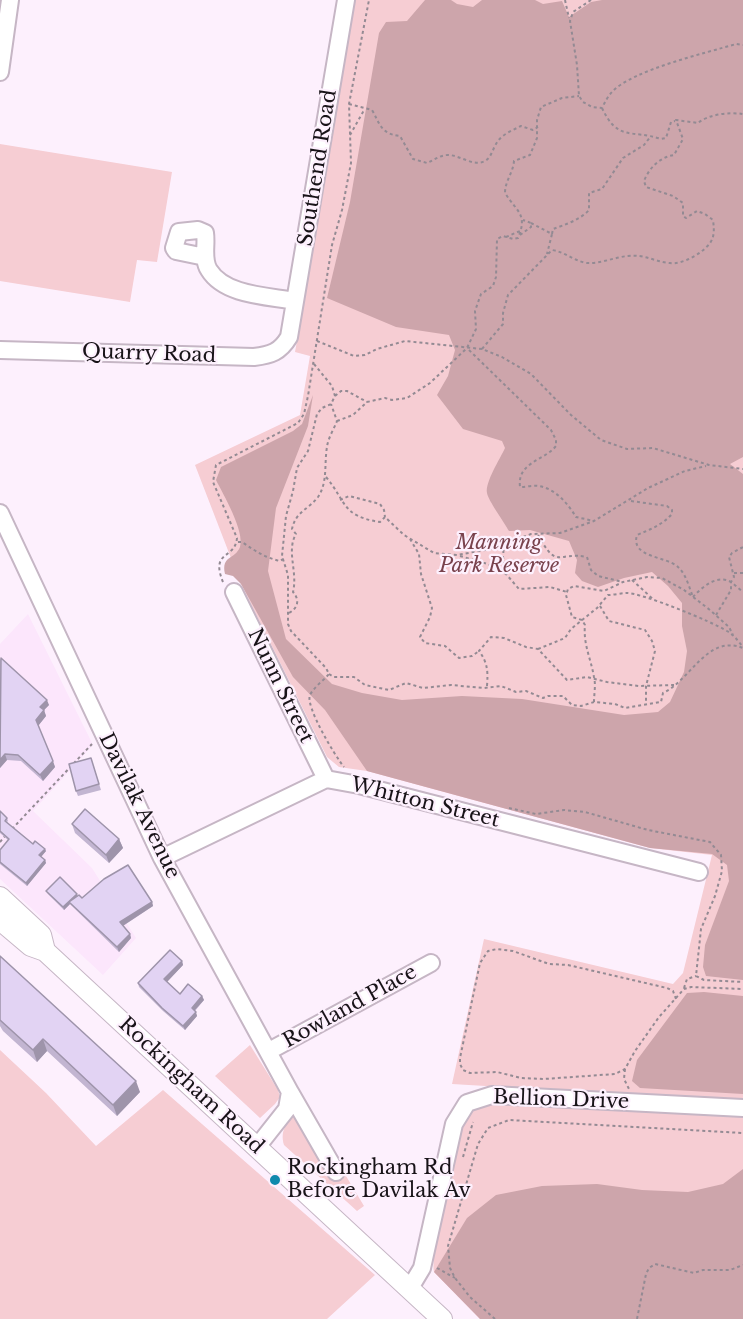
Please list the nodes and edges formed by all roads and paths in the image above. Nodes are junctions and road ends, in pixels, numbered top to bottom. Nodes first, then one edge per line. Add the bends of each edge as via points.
1 (10, 0) edge
2 (346, 0) edge
3 (369, 0) edge
4 (565, 0) edge
5 (591, 0) edge
6 (570, 21) junction
7 (743, 45) edge
8 (0, 72) edge
9 (579, 96) junction
10 (349, 104) junction
11 (602, 108) junction
12 (369, 109) junction
13 (743, 114) edge
14 (676, 120) junction
15 (538, 127) junction
16 (350, 135) junction
17 (651, 136) junction
18 (523, 220) junction
19 (531, 224) junction
20 (521, 231) junction
21 (552, 234) junction
22 (520, 235) junction
23 (506, 237) junction
24 (547, 254) junction
25 (205, 258) dead end
26 (296, 301) junction
27 (289, 337) joint
28 (317, 341) junction
29 (467, 348) junction
30 (482, 349) junction
31 (0, 350) edge
32 (315, 364) junction
33 (335, 396) junction
34 (367, 402) junction
35 (331, 404) junction
36 (337, 421) junction
37 (709, 465) junction
38 (743, 469) edge
39 (326, 477) junction
40 (340, 500) junction
41 (629, 500) junction
42 (0, 513) edge
43 (385, 517) junction
44 (594, 521) junction
45 (538, 534) junction
46 (409, 538) junction
47 (237, 542) junction
48 (504, 544) junction
49 (743, 547) edge
50 (457, 555) junction
51 (282, 559) junction
52 (733, 573) junction
53 (743, 573) edge
54 (506, 574) junction
55 (632, 580) junction
56 (623, 582) junction
57 (730, 582) junction
58 (234, 592) joint
59 (293, 592) junction
60 (567, 592) junction
61 (743, 592) edge
62 (693, 597) junction
63 (288, 599) junction
64 (656, 602) junction
65 (599, 605) junction
66 (288, 613) junction
67 (716, 615) junction
68 (582, 620) junction
69 (733, 635) junction
70 (743, 647) edge
71 (538, 649) junction
72 (479, 651) junction
73 (329, 674) junction
74 (595, 679) junction
75 (677, 685) junction
76 (487, 686) junction
77 (646, 686) junction
78 (309, 697) dead end
79 (594, 702) junction
80 (646, 704) junction
81 (96, 740) dead end
82 (326, 779) junction
83 (0, 842) edge
84 (162, 858) junction
85 (699, 872) dead end
86 (2, 908) edge
87 (431, 963) dead end
88 (696, 976) dead end
89 (684, 989) junction
90 (743, 989) edge
91 (676, 999) junction
92 (269, 1051) junction
93 (625, 1069) junction
94 (290, 1092) junction
95 (632, 1095) dead end
96 (743, 1108) edge
97 (477, 1116) dead end
98 (743, 1133) edge
99 (257, 1147) junction
100 (461, 1162) dead end
101 (336, 1172) dead end
102 (431, 1265) dead end
103 (743, 1265) edge
104 (455, 1278) junction
105 (410, 1288) junction
106 (442, 1319) edge
107 (495, 1319) edge
108 (637, 1319) edge

1 - 8 street
2 - 26 street, Southend Road
3 - 10 path
4 - 6 path
5 - 6 path via 573,12
6 - 9 path
7 - 11 path via 668,64 630,80 613,90
9 - 11 path via 592,107
9 - 15 path via 543,105
10 - 12 path
10 - 16 path
11 - 17 path via 619,132
12 - 15 path via 387,133 402,138 413,159 426,163 450,155 483,162 506,134 521,126 533,130
12 - 16 path via 363,112
13 - 14 path via 729,112 705,117 698,123
14 - 17 path via 671,122 666,138
14 - 24 path via 683,139 674,155 653,166 644,181 646,187 683,203 686,218 697,211 713,220 715,231 710,243 697,255 670,263 646,256 589,263 560,251
15 - 18 path via 530,155 514,161 505,184 505,193
16 - 28 path via 351,163 332,245
17 - 21 path via 623,158 602,189 589,192 589,210 584,216 553,229
18 - 19 path
18 - 20 path
19 - 21 path
19 - 22 path
20 - 22 path
20 - 23 path
21 - 24 path
22 - 23 path
23 - 29 path via 497,239 496,277 493,286 481,294 475,311 476,329
24 - 30 path via 508,295 503,324
25 - 26 street via 208,269 229,286
26 - 27 street, Southend Road
27 - 31 street, Quarry Road via 272,355 254,357
28 - 29 path via 354,356 405,341
28 - 32 path
29 - 30 path
29 - 34 path via 430,383 407,398
29 - 44 path via 551,430 556,440 548,456 533,460 524,471 520,487 539,486 553,492 566,501 576,517
30 - 37 path via 531,374 601,440 627,449 653,448
32 - 33 path
32 - 47 path via 304,414 298,423 216,465 213,482
33 - 34 path via 347,391
33 - 35 path
34 - 36 path via 353,415
35 - 36 path
35 - 51 path via 317,414 309,451 297,468 283,529
36 - 39 path via 327,444
37 - 38 path
37 - 41 path via 685,471
39 - 40 path
39 - 59 path via 318,497 296,516 292,525 296,534 291,541
40 - 43 path via 349,512 366,520 380,522
40 - 43 path via 349,496 380,504
41 - 44 path
41 - 62 path via 672,510 666,520 638,535 635,541 638,548 651,556 676,565 684,573
42 - 84 street, Davilak Avenue
43 - 46 path
44 - 45 path via 560,533
45 - 48 path
45 - 56 path via 555,558 587,557 591,570 598,576
46 - 50 path via 434,553
46 - 72 path via 419,554 432,608 420,638 425,643 445,646 459,658
47 - 51 path via 265,557
47 - 58 path via 221,558 219,566 222,581
48 - 50 path
48 - 54 path
49 - 52 path via 729,557
50 - 54 path
51 - 63 path via 288,575
52 - 53 path
52 - 57 path
54 - 60 path via 519,589 550,587
55 - 56 path
55 - 62 path via 662,578
55 - 64 path
56 - 60 path via 604,591 574,586
57 - 61 path
57 - 62 path via 712,582
57 - 67 path via 731,590
58 - 82 street, Nunn Street
59 - 63 path
59 - 66 path via 298,604
60 - 68 path via 572,617
62 - 67 path
63 - 66 path
64 - 65 path via 628,593 608,596
64 - 69 path
65 - 68 path
65 - 77 path via 609,621 645,630 652,641 655,651
66 - 73 path via 291,631
67 - 69 path
68 - 71 path via 565,638
68 - 74 path
69 - 70 path
70 - 75 path via 731,644 705,654
71 - 72 path via 491,637
71 - 74 path via 567,680
72 - 76 path via 486,661
73 - 76 path via 389,690 406,683 423,688
73 - 78 path
74 - 77 path
74 - 79 path
75 - 77 path
75 - 80 path via 663,693 661,702
76 - 79 path via 526,691 543,698 563,696 572,705
77 - 80 path
79 - 80 path via 625,708
81 - 83 path
82 - 84 street, Whitton Street
82 - 85 street, Whitton Street
84 - 92 street, Davilak Avenue
86 - 99 main road, Rockingham Road via 41,935 45,951
87 - 92 street, Rowland Place
88 - 89 path via 687,979
89 - 90 path
89 - 91 path
91 - 93 path via 659,1017
91 - 93 path via 667,988 549,964 513,951 488,951 482,959 460,1058 466,1072 544,1078 615,1074
92 - 94 street, Davilak Avenue
93 - 95 path via 624,1079
94 - 99 street via 287,1109
94 - 101 street, Davilak Avenue
96 - 105 street, Bellion Drive via 492,1095 467,1103 453,1124 422,1268
97 - 100 path
98 - 104 path via 509,1120 488,1128 478,1144 452,1227 448,1258
99 - 105 main road, Rockingham Road
102 - 104 path
103 - 108 path via 694,1273 655,1264 649,1268
104 - 107 path
105 - 106 main road, Rockingham Road

